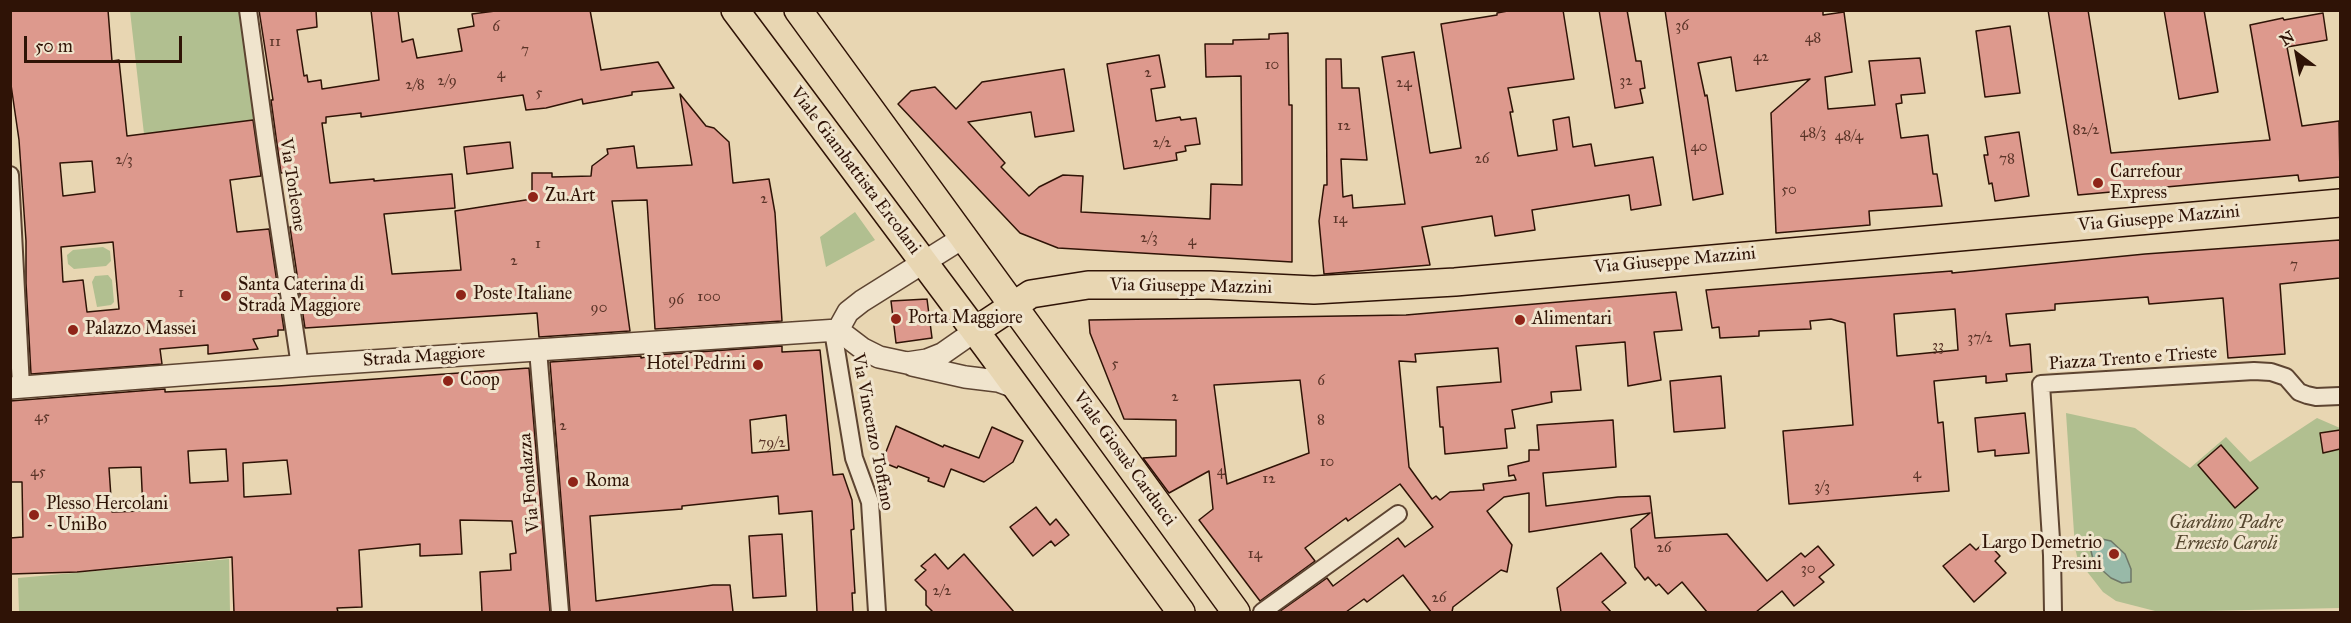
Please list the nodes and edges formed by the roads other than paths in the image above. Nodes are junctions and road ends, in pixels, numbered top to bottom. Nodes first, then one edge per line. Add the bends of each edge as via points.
1 (248, 10) edge
2 (735, 10) edge
3 (798, 10) edge
4 (10, 175) edge
5 (2340, 203) edge
6 (964, 237) junction
7 (924, 263) junction
8 (1012, 305) junction
9 (835, 330) junction
10 (975, 331) junction
11 (538, 350) junction
12 (907, 363) junction
13 (300, 366) junction
14 (16, 388) edge
15 (1017, 388) junction
16 (2340, 396) edge
17 (1088, 411) junction
18 (1053, 437) junction
19 (1398, 514) dead end
20 (560, 612) edge
21 (877, 612) edge
22 (1181, 612) edge
23 (1236, 612) edge
24 (1262, 612) edge
25 (2054, 612) edge

1 - 13 street, Via Torleone
2 - 7 main road, Viale Giambattista Ercolani
3 - 6 main road
4 - 14 street
5 - 8 main road, Via Giuseppe Mazzini via 1455,282 1314,290 1088,285 1039,292
6 - 7 street
6 - 8 main road
7 - 9 street via 855,306
7 - 10 main road, Viale Giambattista Ercolani
8 - 10 main road, Via Giuseppe Mazzini
8 - 17 main road, Viale Giosuè Carducci
9 - 11 street, Strada Maggiore
9 - 12 street via 879,357
9 - 21 street, Via Vincenzo Toffano via 854,458 870,502
10 - 12 street via 942,354
10 - 15 main road
11 - 13 street, Strada Maggiore
11 - 20 street, Via Fondazza
12 - 15 street
13 - 14 street, Strada Maggiore
15 - 18 main road
16 - 25 street, Piazza Trento e Trieste via 2307,395 2286,377 2254,371 2041,384
17 - 18 main road
17 - 23 main road, Viale Giosuè Carducci
18 - 22 main road
19 - 24 street

